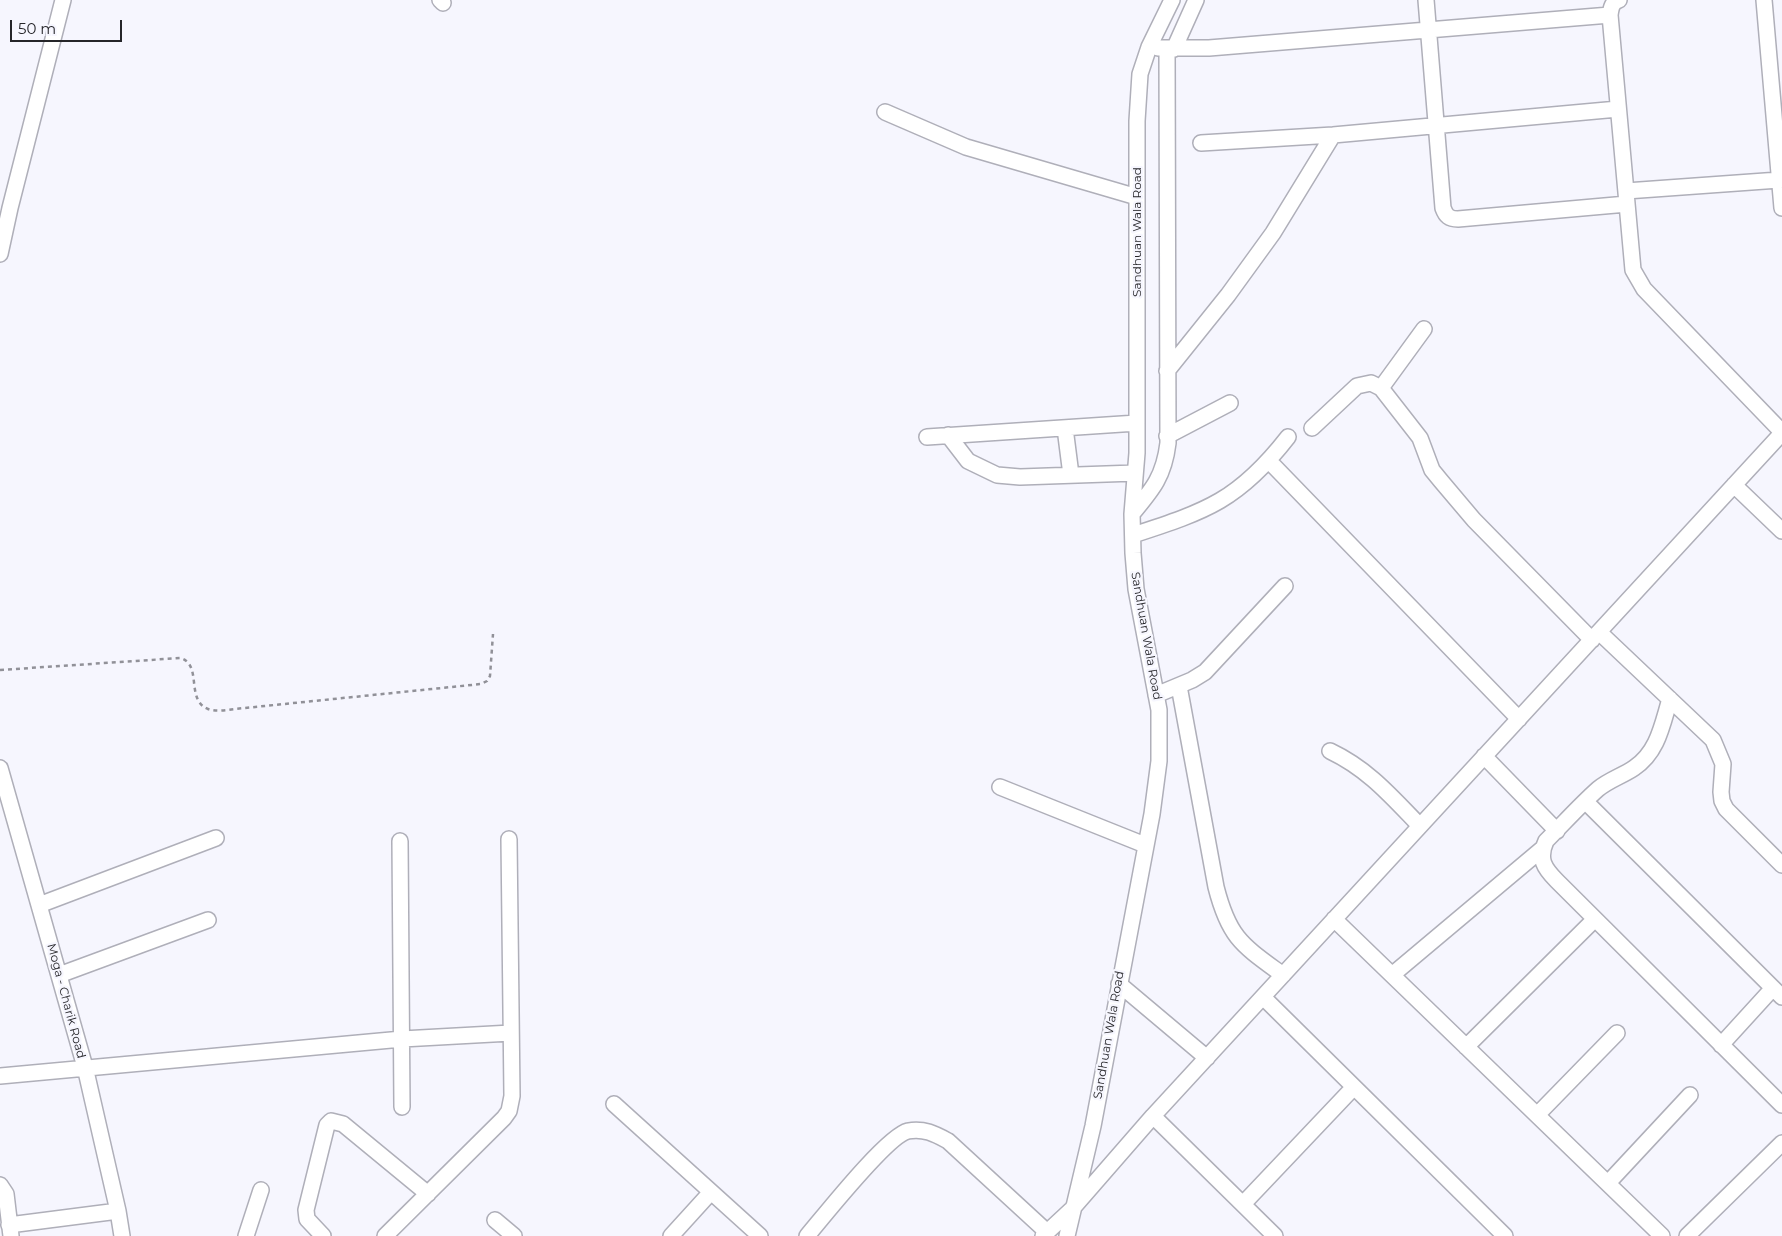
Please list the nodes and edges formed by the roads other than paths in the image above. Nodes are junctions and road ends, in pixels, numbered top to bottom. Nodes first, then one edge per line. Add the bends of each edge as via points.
1 (63, 0) edge
2 (1172, 0) edge
3 (1196, 0) edge
4 (1426, 0) edge
5 (1620, 0) edge
6 (1764, 0) edge
7 (1610, 15) junction
8 (1428, 30) junction
9 (1150, 47) junction
10 (1170, 49) junction
11 (1618, 109) junction
12 (885, 112) dead end
13 (1434, 126) junction
14 (1333, 136) junction
15 (1201, 143) dead end
16 (1779, 180) junction
17 (1136, 197) junction
18 (1626, 198) junction
19 (1782, 208) edge
20 (0, 254) edge
21 (1424, 329) dead end
22 (1167, 371) junction
23 (1381, 388) junction
24 (1230, 404) dead end
25 (1137, 423) junction
26 (1066, 428) junction
27 (1312, 428) dead end
28 (1782, 432) edge
29 (948, 435) junction
30 (1168, 436) junction
31 (928, 437) dead end
32 (1288, 437) dead end
33 (1269, 462) junction
34 (1135, 473) junction
35 (1071, 475) junction
36 (1734, 485) junction
37 (1132, 514) junction
38 (1782, 532) edge
39 (1133, 534) junction
40 (1285, 586) dead end
41 (1595, 636) junction
42 (1179, 686) junction
43 (1156, 695) junction
44 (1670, 699) junction
45 (1519, 719) junction
46 (1330, 751) dead end
47 (1484, 756) junction
48 (0, 768) edge
49 (1000, 787) dead end
50 (1586, 802) junction
51 (1420, 826) junction
52 (1556, 831) junction
53 (216, 838) dead end
54 (509, 839) dead end
55 (400, 841) dead end
56 (1145, 845) junction
57 (1542, 849) junction
58 (1782, 865) edge
59 (39, 904) junction
60 (1334, 919) junction
61 (1595, 919) junction
62 (208, 920) dead end
63 (59, 975) junction
64 (1283, 975) junction
65 (1392, 975) junction
66 (1119, 984) junction
67 (1778, 992) edge
68 (1263, 997) junction
69 (511, 1033) junction
70 (1617, 1033) dead end
71 (402, 1039) junction
72 (1722, 1045) junction
73 (1466, 1047) junction
74 (1207, 1058) junction
75 (84, 1067) junction
76 (0, 1076) edge
77 (1354, 1088) junction
78 (1690, 1095) dead end
79 (614, 1104) dead end
80 (1782, 1105) edge
81 (402, 1107) dead end
82 (1537, 1115) junction
83 (1153, 1116) junction
84 (1782, 1143) edge
85 (1608, 1183) junction
86 (0, 1185) edge
87 (261, 1190) dead end
88 (711, 1192) junction
89 (428, 1194) junction
90 (1243, 1204) junction
91 (1072, 1209) junction
92 (118, 1211) junction
93 (495, 1220) dead end
94 (10, 1230) edge
95 (1045, 1234) edge
96 (122, 1236) edge
97 (246, 1236) edge
98 (324, 1236) edge
99 (385, 1236) edge
100 (513, 1236) edge
101 (671, 1236) edge
102 (760, 1236) edge
103 (807, 1236) edge
104 (1068, 1236) edge
105 (1275, 1236) edge
106 (1506, 1236) edge
107 (1662, 1236) edge
108 (1687, 1236) edge

1 - 20 street
2 - 9 street, Sandhuan Wala Road
3 - 10 street
4 - 8 street
5 - 7 street via 1615,1
6 - 16 street
7 - 8 street
7 - 11 street
8 - 10 street
8 - 13 street
9 - 10 street
9 - 17 street, Sandhuan Wala Road via 1140,74
10 - 22 street
11 - 13 street
11 - 18 street
12 - 17 street via 966,147
13 - 14 street
13 - 18 street via 1442,208 1451,219
14 - 15 street
14 - 22 street via 1273,233 1228,296
16 - 18 street
16 - 19 street
17 - 25 street, Sandhuan Wala Road
18 - 28 street via 1631,261 1637,278
21 - 23 street
22 - 30 street
23 - 27 street via 1370,383 1358,386
23 - 41 street via 1420,438 1432,470 1440,481 1474,520
24 - 30 street
25 - 26 street
25 - 34 street, Sandhuan Wala Road
26 - 29 street
26 - 35 street
28 - 36 street
29 - 31 street
29 - 35 street via 968,461 997,475
30 - 37 street via 1166,458 1157,485
32 - 33 street
33 - 39 street via 1239,490 1214,505 1188,517
33 - 45 street
34 - 35 street
34 - 37 street, Sandhuan Wala Road
36 - 38 street
36 - 41 street
37 - 39 street, Sandhuan Wala Road
39 - 43 street, Sandhuan Wala Road via 1136,589
40 - 42 street via 1216,662
41 - 44 street
41 - 45 street
42 - 43 street
42 - 64 street via 1223,912 1234,935 1249,951
43 - 56 street, Sandhuan Wala Road via 1159,761
44 - 50 street via 1660,735 1650,752 1634,768 1608,781
44 - 58 street via 1713,740 1720,753 1723,764 1722,801 1726,809
45 - 47 street
46 - 51 street via 1369,773
47 - 51 street
47 - 52 street
48 - 59 street, Moga - Charik Road
49 - 56 street
50 - 52 street
50 - 67 street
51 - 60 street
52 - 57 street
53 - 59 street
54 - 69 street
55 - 71 street
56 - 66 street, Sandhuan Wala Road
57 - 61 street via 1546,870
57 - 65 street
59 - 63 street, Moga - Charik Road
60 - 64 street
60 - 65 street
61 - 72 street
61 - 73 street
62 - 63 street
63 - 75 street, Moga - Charik Road
64 - 68 street
65 - 73 street
66 - 74 street
66 - 91 street, Sandhuan Wala Road via 1093,1126
67 - 72 street
68 - 74 street
68 - 77 street
69 - 71 street
69 - 89 street via 512,1096 509,1111
70 - 82 street
71 - 75 street
71 - 81 street
72 - 80 street
73 - 82 street
74 - 83 street
75 - 76 street
75 - 92 street, Moga - Charik Road
77 - 90 street
77 - 106 street
78 - 85 street
79 - 88 street
82 - 85 street
83 - 90 street
83 - 91 street
84 - 108 street
85 - 107 street
86 - 94 street via 6,1194
87 - 97 street
88 - 101 street
88 - 102 street
89 - 98 street via 342,1124 331,1121 306,1210 307,1219
89 - 99 street
90 - 105 street
91 - 95 street
91 - 104 street, Sandhuan Wala Road
92 - 94 street
92 - 96 street, Moga - Charik Road
93 - 100 street
95 - 103 street via 948,1141 920,1130 895,1138

